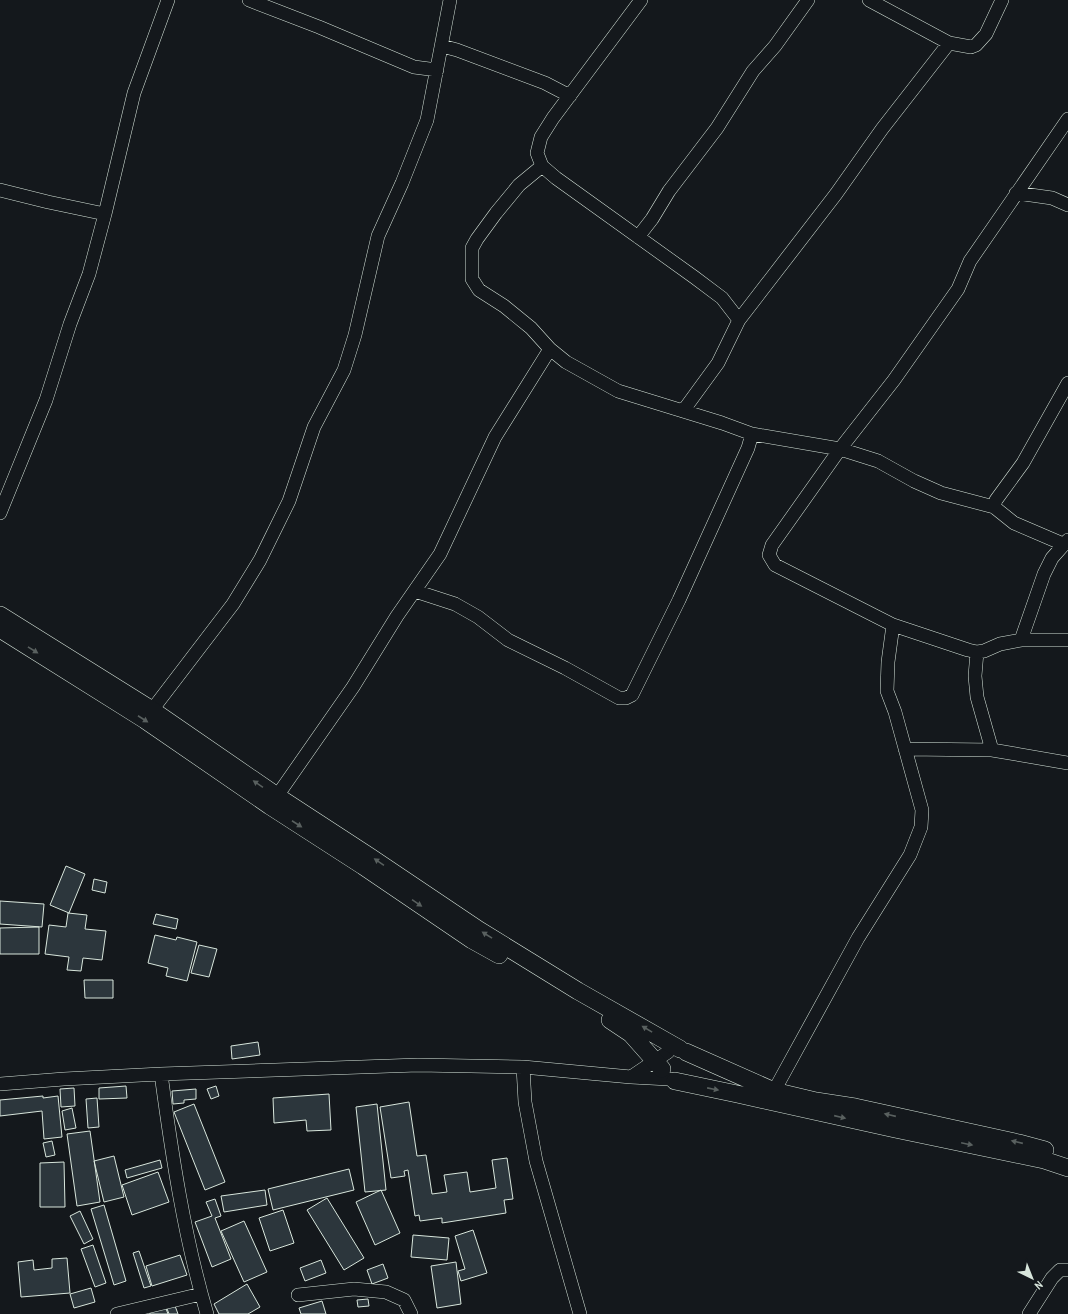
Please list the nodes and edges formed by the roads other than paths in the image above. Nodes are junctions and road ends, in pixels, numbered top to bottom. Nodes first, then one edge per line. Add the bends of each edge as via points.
1 (168, 0) edge
2 (249, 0) edge
3 (450, 0) edge
4 (641, 0) edge
5 (808, 0) edge
6 (869, 0) edge
7 (1002, 0) edge
8 (949, 43) junction
9 (442, 46) junction
10 (437, 70) junction
11 (570, 96) junction
12 (1068, 119) edge
13 (542, 166) junction
14 (0, 190) edge
15 (1016, 193) junction
16 (1068, 205) edge
17 (105, 214) junction
18 (638, 237) junction
19 (739, 320) junction
20 (550, 349) junction
21 (1068, 383) edge
22 (683, 412) junction
23 (752, 434) junction
24 (840, 450) junction
25 (994, 507) junction
26 (0, 513) edge
27 (1066, 542) edge
28 (415, 590) junction
29 (0, 615) edge
30 (893, 625) junction
31 (0, 629) edge
32 (1021, 640) junction
33 (1068, 640) edge
34 (977, 652) junction
35 (152, 710) junction
36 (905, 749) junction
37 (992, 750) junction
38 (1068, 763) edge
39 (277, 796) junction
40 (678, 1051) junction
41 (523, 1067) junction
42 (665, 1073) junction
43 (161, 1074) junction
44 (631, 1077) junction
45 (0, 1084) edge
46 (774, 1091) junction
47 (1068, 1156) edge
48 (1068, 1168) edge
49 (1068, 1270) edge
50 (201, 1294) junction
51 (298, 1295) dead end
52 (117, 1314) edge
53 (207, 1314) edge
54 (411, 1314) edge
55 (580, 1314) edge
56 (1029, 1314) edge

1 - 17 street via 134,93
2 - 10 street via 414,67
3 - 9 street
4 - 11 street
5 - 18 street via 775,46 753,71 717,128
6 - 8 street
7 - 8 street via 986,34 976,45 971,47
8 - 19 street
9 - 10 street
9 - 11 street via 545,83
10 - 35 street via 427,120 378,236 355,335 344,370 314,427 289,501 260,560 233,604
11 - 13 street via 541,137 536,153
12 - 15 street
13 - 18 street
13 - 20 street via 519,185 477,239 472,248 472,279 479,290 531,328
14 - 17 street
15 - 16 street via 1052,198
15 - 24 street via 970,261 958,289 894,380
17 - 26 street via 90,274 70,324 46,400
18 - 19 street via 722,298
19 - 22 street via 718,363
20 - 22 street via 566,362 618,391
20 - 28 street via 494,437 440,554
21 - 25 street via 1023,463 996,500
22 - 23 street
23 - 24 street
23 - 28 street via 679,600 632,694 626,698 619,698 508,640 478,617 455,604
24 - 25 street via 878,461 941,493
24 - 30 street via 772,545 769,555 775,565
25 - 27 street via 1014,523
27 - 32 street via 1052,558 1044,574
28 - 39 street via 353,687
29 - 35 main road
30 - 34 street
30 - 36 street via 887,691
31 -> 42 main road via 145,720 472,940 631,1034
32 - 33 street
32 - 34 street
34 - 37 street via 977,697
39 -> 35 main road
36 - 37 street
36 - 46 street via 922,810 921,827 910,855 858,938
37 - 38 street
40 -> 39 main road via 479,930
40 - 42 main road via 664,1057 662,1062
40 - 42 main road via 690,1056 693,1062 691,1074 681,1081
40 - 46 main road
41 - 43 street via 418,1065
41 - 44 street
41 - 55 street via 525,1102 536,1161
42 - 44 street
42 - 44 street
42 -> 48 main road via 737,1094 1044,1160
43 - 45 street
43 - 50 street via 182,1210
47 -> 46 main road via 1019,1143
49 - 56 street via 1060,1270 1052,1278
50 - 52 street
50 - 53 street
51 - 54 street via 354,1289 386,1292 404,1300

